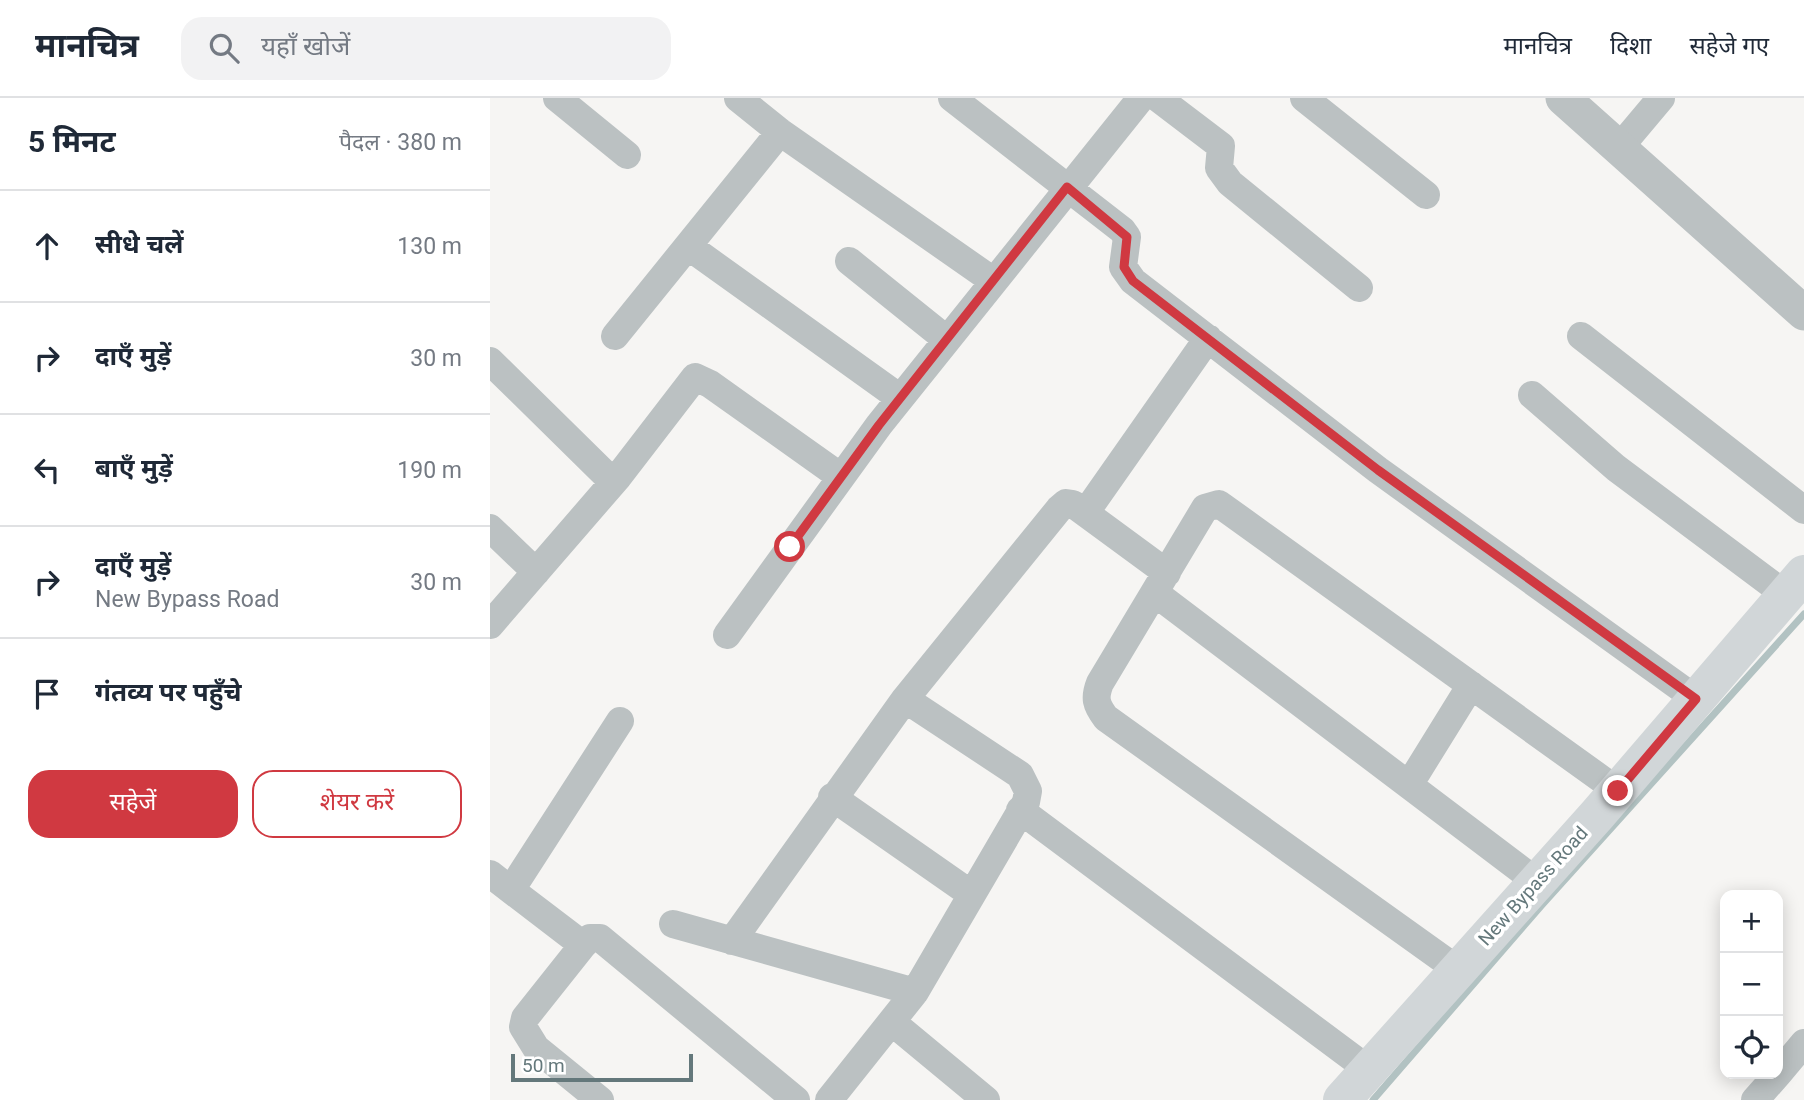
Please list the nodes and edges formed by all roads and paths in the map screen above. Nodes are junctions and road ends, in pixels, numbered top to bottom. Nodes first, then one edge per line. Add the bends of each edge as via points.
1 (557, 98) edge
2 (738, 98) edge
3 (952, 98) edge
4 (1140, 98) edge
5 (1158, 98) edge
6 (1304, 98) edge
7 (1563, 98) edge
8 (1661, 98) edge
9 (780, 132) junction
10 (1619, 148) junction
11 (628, 155) dead end
12 (1067, 187) junction
13 (1426, 195) dead end
14 (688, 246) junction
15 (849, 261) dead end
16 (992, 281) junction
17 (1359, 288) dead end
18 (1804, 313) edge
19 (615, 336) dead end
20 (1581, 336) dead end
21 (946, 338) junction
22 (1208, 338) junction
23 (490, 361) edge
24 (1532, 395) dead end
25 (900, 398) junction
26 (618, 477) junction
27 (841, 477) junction
28 (1804, 510) edge
29 (1086, 512) junction
30 (490, 528) edge
31 (536, 572) junction
32 (1161, 583) junction
33 (1795, 585) edge
34 (490, 625) edge
35 (727, 635) dead end
36 (1471, 685) junction
37 (905, 699) junction
38 (1696, 699) junction
39 (620, 720) dead end
40 (1409, 785) junction
41 (1618, 791) junction
42 (832, 797) junction
43 (1020, 810) junction
44 (500, 882) edge
45 (1537, 882) junction
46 (971, 894) junction
47 (673, 924) dead end
48 (732, 941) junction
49 (583, 945) junction
50 (1458, 970) junction
51 (915, 992) junction
52 (893, 1023) junction
53 (1804, 1043) edge
54 (1783, 1068) edge
55 (1368, 1070) junction
56 (1774, 1079) edge
57 (600, 1100) edge
58 (796, 1100) edge
59 (829, 1100) edge
60 (986, 1100) edge
61 (1342, 1100) edge
62 (1755, 1100) edge

1 - 11 street
2 - 9 street
3 - 12 street
4 - 12 street
5 - 17 street via 1221,146 1219,168 1230,183
6 - 13 street
7 - 10 street
8 - 10 street
9 - 14 street
9 - 16 street
10 - 18 street
12 - 16 street
12 - 22 street via 1127,237 1123,257 1127,275
14 - 19 street
14 - 25 street
15 - 21 street
16 - 21 street
20 - 28 street
21 - 25 street
22 - 29 street
22 - 38 street via 1378,470
23 - 26 street via 605,475 611,480
24 - 33 street via 1616,468
25 - 27 street
26 - 27 street via 695,377
26 - 31 street
27 - 35 street
29 - 32 street
29 - 37 street via 1066,503 1059,509
30 - 31 street
31 - 34 street
32 - 36 street via 1205,508 1219,504
32 - 40 street
32 - 50 street via 1095,695 1106,718
33 - 38 main road, New Bypass Road
36 - 40 street
36 - 41 street
37 - 42 street
37 - 43 street via 1020,775 1028,791
38 - 41 main road, New Bypass Road
39 - 44 street
40 - 45 street
41 - 45 main road, New Bypass Road
42 - 46 street
42 - 48 street
43 - 46 street
43 - 55 street
44 - 49 street
45 - 50 main road, New Bypass Road
46 - 51 street
47 - 48 street
48 - 51 street
49 - 57 street via 525,1018 523,1027 536,1048
49 - 58 street via 590,938 606,942
50 - 55 main road, New Bypass Road
51 - 52 street
52 - 59 street
52 - 60 street
53 - 54 street
55 - 61 main road, New Bypass Road
56 - 62 street

